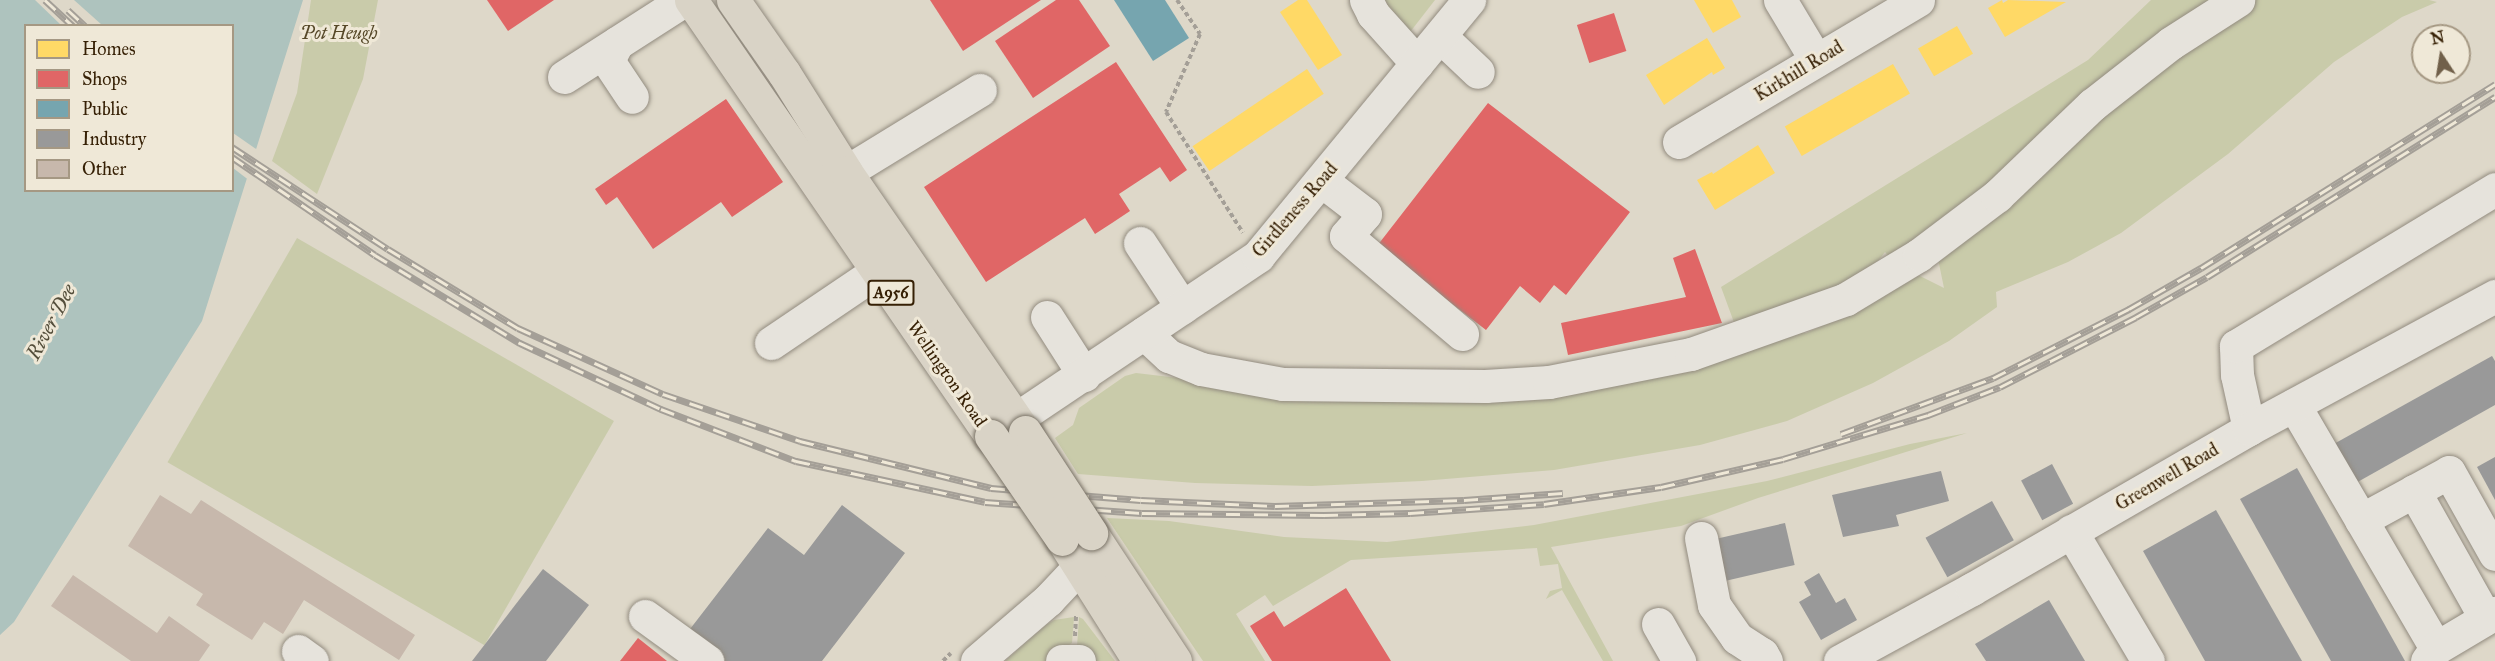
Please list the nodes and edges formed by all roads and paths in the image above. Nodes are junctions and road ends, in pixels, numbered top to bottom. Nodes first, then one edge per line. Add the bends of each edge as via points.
1 (684, 0) edge
2 (691, 0) edge
3 (733, 0) edge
4 (1177, 0) edge
5 (1366, 0) edge
6 (1469, 0) edge
7 (1780, 0) edge
8 (1918, 0) edge
9 (2238, 0) edge
10 (1440, 36) junction
11 (617, 43) junction
12 (1815, 60) junction
13 (1417, 63) junction
14 (1478, 72) dead end
15 (564, 76) dead end
16 (980, 90) dead end
17 (632, 97) dead end
18 (1679, 142) dead end
19 (846, 172) junction
20 (1322, 181) junction
21 (2495, 189) edge
22 (1140, 243) dead end
23 (1258, 256) junction
24 (876, 272) junction
25 (2494, 300) edge
26 (1182, 307) junction
27 (1047, 317) dead end
28 (1144, 333) junction
29 (1462, 334) dead end
30 (771, 343) dead end
31 (1084, 375) junction
32 (2294, 405) junction
33 (1010, 429) junction
34 (2249, 429) junction
35 (2414, 491) junction
36 (2361, 520) junction
37 (2071, 531) junction
38 (1701, 538) dead end
39 (1084, 548) junction
40 (2495, 554) edge
41 (1076, 612) dead end
42 (2490, 615) edge
43 (645, 616) dead end
44 (1658, 624) dead end
45 (1075, 628) dead end
46 (2431, 654) edge
47 (707, 661) edge
48 (977, 661) edge
49 (1062, 661) edge
50 (1079, 661) edge
51 (1139, 661) edge
52 (1175, 661) edge
53 (1679, 661) edge
54 (1766, 661) edge
55 (1840, 661) edge
56 (2148, 661) edge

1 - 11 street
2 - 24 main road, Wellington Road / A956
3 - 19 main road, Wellington Road / A956
4 - 23 path via 1200,34 1166,112
5 - 13 street via 1373,14
6 - 10 street, Girdleness Road
7 - 12 street
8 - 12 street, Kirkhill Road
9 - 28 street via 2171,43 2101,98 1997,196 1919,255 1846,299 1691,354 1549,382 1485,386 1283,384 1201,369 1169,356
10 - 13 street, Girdleness Road
10 - 14 street
11 - 15 street
11 - 17 street via 608,62
12 - 18 street, Kirkhill Road
13 - 20 street, Girdleness Road
16 - 19 street
19 - 33 main road, Wellington Road / A956
20 - 23 street, Girdleness Road
20 - 29 street via 1365,214 1346,236
21 - 34 street via 2236,346 2237,375
22 - 26 street
23 - 26 street, Girdleness Road
24 - 30 street
24 - 33 main road, Wellington Road / A956
25 - 32 street, Greenwell Road
26 - 28 street, Girdleness Road
27 - 31 street
28 - 31 street, Girdleness Road
31 - 33 street, Girdleness Road
32 - 34 street, Greenwell Road
32 - 36 street
33 - 39 main road, Wellington Road / A956, bridge
34 - 37 street, Greenwell Road
35 - 36 street
35 - 40 street via 2449,472
35 - 42 street
36 - 46 street
37 - 55 street, Greenwell Road
37 - 56 street
38 - 54 street via 1714,605 1737,638
39 - 48 street via 1048,600
39 - 51 main road, Wellington Road / A956
39 - 52 main road, Wellington Road / A956
41 - 45 path
42 - 46 street
43 - 47 street
44 - 53 street
49 - 50 street

